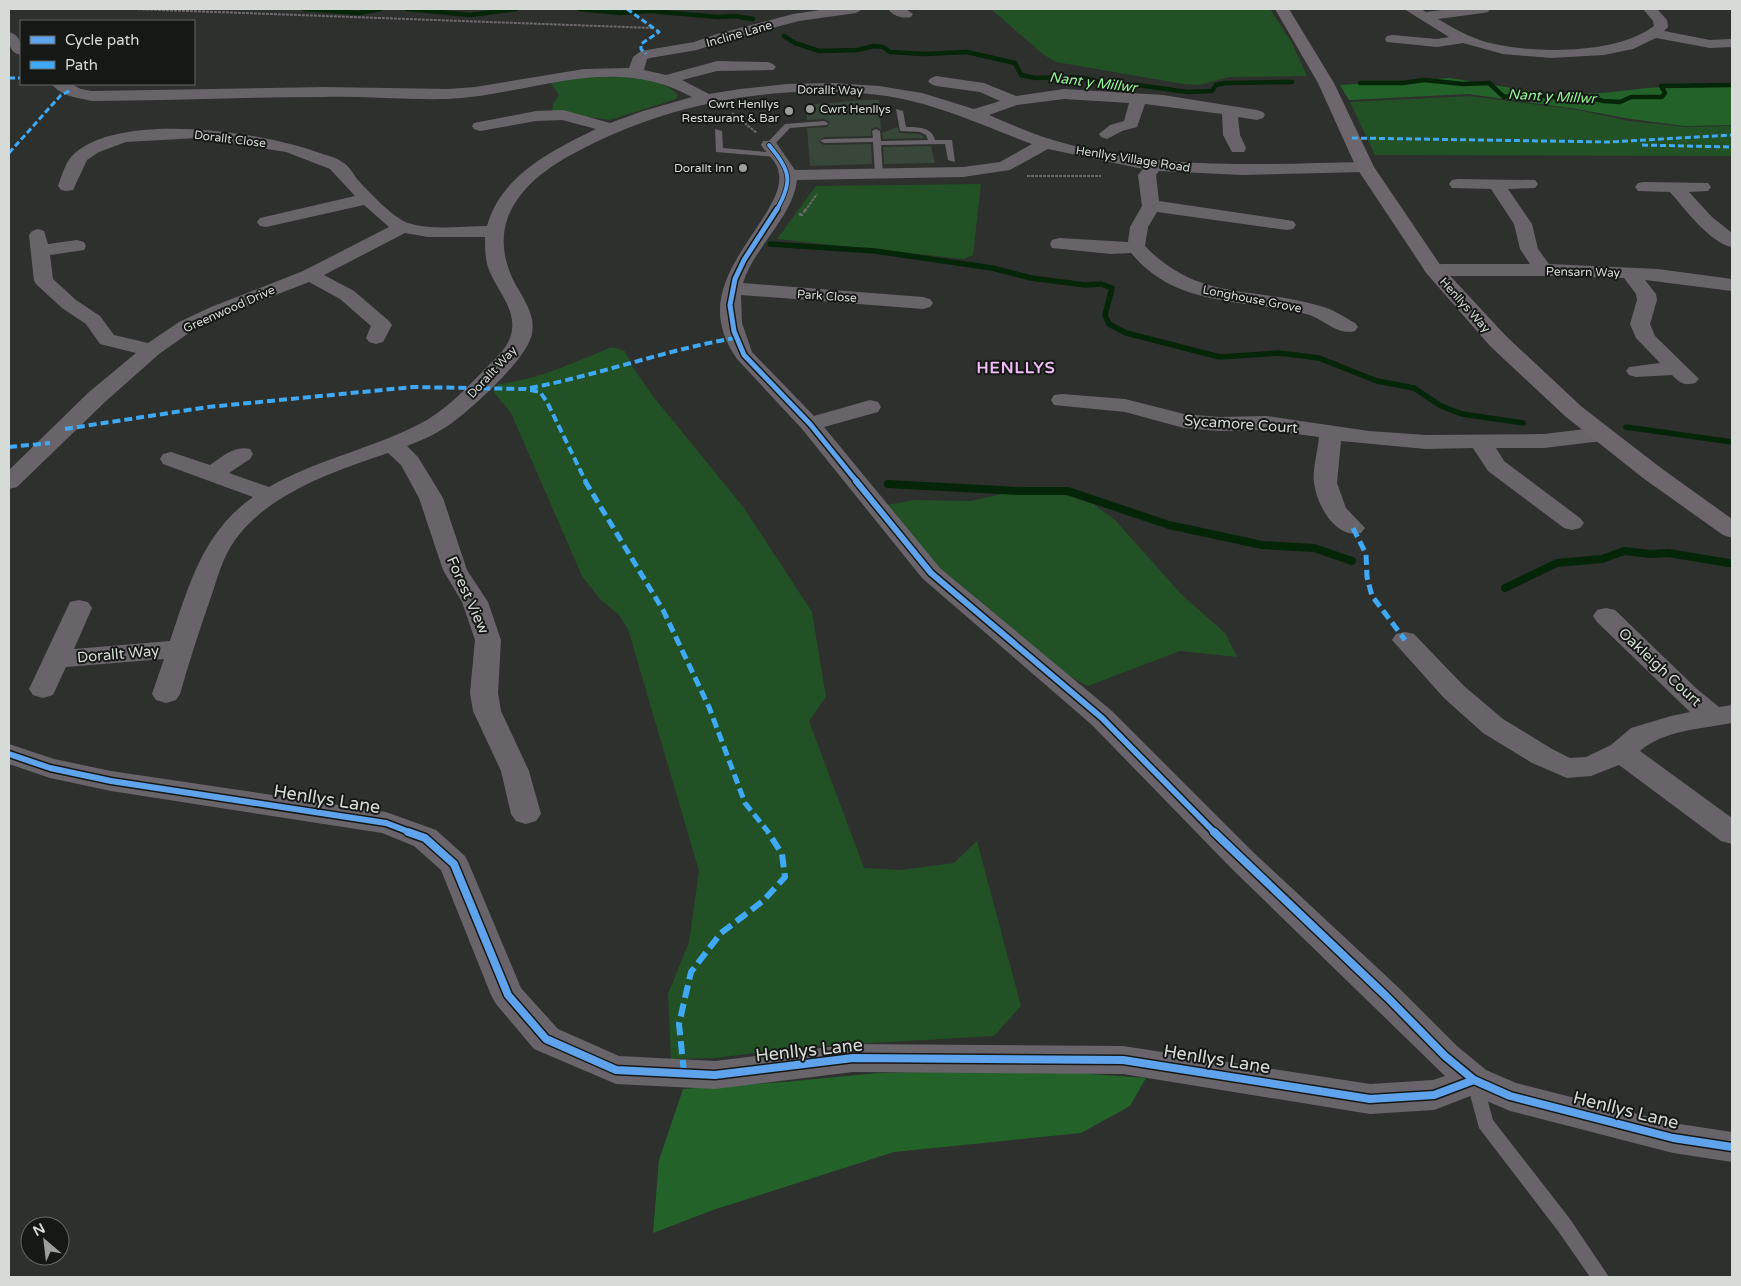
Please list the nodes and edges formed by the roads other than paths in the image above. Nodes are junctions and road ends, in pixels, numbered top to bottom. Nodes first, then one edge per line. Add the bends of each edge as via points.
1 (856, 9) edge
2 (1282, 9) edge
3 (1411, 9) edge
4 (1483, 9) edge
5 (1650, 9) edge
6 (1425, 16) junction
7 (1656, 34) junction
8 (9, 36) edge
9 (1464, 38) junction
10 (1392, 39) dead end
11 (1730, 43) dead end
12 (20, 50) edge
13 (1582, 52) junction
14 (1598, 64) dead end
15 (768, 68) dead end
16 (635, 73) junction
17 (667, 80) junction
18 (936, 81) dead end
19 (62, 85) edge
20 (706, 99) junction
21 (1138, 100) junction
22 (1014, 101) junction
23 (900, 111) dead end
24 (1230, 112) junction
25 (974, 115) junction
26 (1257, 115) dead end
27 (114, 122) dead end
28 (824, 123) dead end
29 (480, 126) dead end
30 (610, 128) junction
31 (718, 131) dead end
32 (876, 131) dead end
33 (1107, 134) dead end
34 (124, 137) junction
35 (824, 141) dead end
36 (877, 141) junction
37 (932, 142) junction
38 (1046, 143) junction
39 (1238, 148) dead end
40 (778, 158) junction
41 (952, 160) dead end
42 (1365, 167) junction
43 (1151, 170) junction
44 (879, 174) junction
45 (1458, 184) dead end
46 (1496, 184) junction
47 (1529, 184) dead end
48 (67, 186) dead end
49 (1675, 186) junction
50 (1702, 186) dead end
51 (1644, 187) dead end
52 (367, 199) junction
53 (1151, 206) junction
54 (1706, 221) junction
55 (266, 222) dead end
56 (1732, 222) edge
57 (1287, 225) dead end
58 (403, 227) junction
59 (495, 231) junction
60 (1732, 242) edge
61 (1060, 244) dead end
62 (77, 246) dead end
63 (1136, 247) junction
64 (1434, 270) junction
65 (1543, 270) junction
66 (1630, 273) junction
67 (310, 275) junction
68 (1732, 285) edge
69 (732, 288) junction
70 (923, 303) dead end
71 (1348, 327) dead end
72 (376, 338) dead end
73 (152, 350) junction
74 (1636, 371) dead end
75 (1683, 373) joint
76 (1062, 400) dead end
77 (870, 406) dead end
78 (810, 424) junction
79 (1331, 433) junction
80 (1602, 434) junction
81 (1480, 441) junction
82 (392, 444) junction
83 (242, 454) dead end
84 (171, 459) dead end
85 (212, 474) junction
86 (9, 482) edge
87 (271, 496) junction
88 (1572, 523) dead end
89 (1353, 528) dead end
90 (1732, 530) edge
91 (79, 608) dead end
92 (1606, 616) dead end
93 (1405, 640) dead end
94 (180, 650) junction
95 (56, 659) junction
96 (42, 689) dead end
97 (166, 694) dead end
98 (1724, 716) edge
99 (1621, 752) junction
100 (9, 754) edge
101 (526, 814) dead end
102 (1732, 833) edge
103 (1474, 1080) junction
104 (1732, 1148) edge
105 (1600, 1277) edge

1 - 16 street, Incline Lane via 798,17 697,46 646,54 640,58
2 - 42 street, Henllys Way via 1326,83
3 - 6 street
4 - 6 street
5 - 7 street via 1660,20 1661,27
6 - 9 street
7 - 11 street via 1710,44
7 - 13 street via 1632,45
8 - 12 street
9 - 10 street via 1437,43
9 - 13 street via 1516,52
13 - 14 street
15 - 17 street via 717,66
16 - 17 street
16 - 19 street via 590,72 509,88 448,94 309,92 92,96 76,93
17 - 20 street
18 - 22 street via 984,88
20 - 25 street, Dorallt Way via 776,90 858,90 921,98
20 - 30 street, Dorallt Way via 666,108
21 - 22 street via 1064,94
21 - 24 street via 1163,100
21 - 33 street via 1131,124
22 - 25 street
23 - 37 lane via 903,129 920,129 930,134
24 - 26 street
24 - 39 street via 1232,139
25 - 38 street, Dorallt Way
27 - 34 street
28 - 40 lane via 788,126
29 - 30 street via 526,117 563,115
30 - 59 street, Dorallt Way via 585,139 533,172 508,201
31 - 40 lane via 719,150
32 - 36 lane
34 - 48 street, Dorallt Close via 80,157
34 - 52 street, Dorallt Close via 198,133 290,148 336,165
35 - 36 lane
36 - 37 lane
36 - 44 lane
37 - 41 lane via 950,142
38 - 43 street, Henllys Village Road
38 - 44 street via 1004,166 984,170
40 - 44 street
40 - 69 street via 785,195
42 - 43 street, Henllys Village Road
42 - 64 street, Henllys Way
43 - 53 street
45 - 46 street
46 - 47 street
46 - 65 street via 1522,224 1529,249
49 - 50 street
49 - 51 street
49 - 54 street
52 - 55 street
52 - 58 street, Dorallt Close via 391,221
53 - 57 street
53 - 63 street via 1140,227
54 - 56 street
54 - 60 street
58 - 59 street, Dorallt Close via 428,232
58 - 67 street, Greenwood Drive
59 - 82 street, Dorallt Way via 498,269 518,306 523,324 519,343 445,419
61 - 63 street
62 - 73 street via 39,243 44,281 92,320 107,340
63 - 71 street, Longhouse Grove via 1145,259 1166,274 1199,290 1314,310
64 - 65 street, Pensarn Way
64 - 80 street, Henllys Way via 1498,341
65 - 66 street, Pensarn Way
66 - 68 street, Pensarn Way
66 - 75 street via 1646,294 1640,324 1646,338
67 - 72 street via 347,295 382,326
67 - 73 street, Greenwood Drive via 186,326
69 - 70 street, Park Close
69 - 78 street via 731,309 737,344
73 - 86 street, Greenwood Drive via 97,397
74 - 75 street
76 - 79 street, Sycamore Court via 1125,406 1184,421 1266,423
77 - 78 street
78 - 103 street via 931,573 1102,718 1228,846 1445,1056
79 - 81 street, Sycamore Court via 1426,442
79 - 89 street via 1325,483 1336,511
80 - 81 street, Sycamore Court via 1544,441
80 - 90 street, Henllys Way
81 - 88 street via 1496,466
82 - 87 street, Dorallt Way via 303,478
82 - 101 street, Forest View via 410,462 431,498 455,570 475,602 488,640 484,693 487,711 515,771
83 - 85 street
84 - 85 street
85 - 87 street
87 - 94 street, Dorallt Way via 228,533 212,558
91 - 95 street, Dorallt Way
92 - 98 street, Oakleigh Court via 1687,695
93 - 99 street, Oakleigh Court via 1454,692 1493,726 1542,756 1567,768 1591,766
94 - 95 street, Dorallt Way
94 - 97 street, Dorallt Way
95 - 96 street, Dorallt Way
98 - 99 street, Oakleigh Court via 1671,725 1641,735
99 - 102 street
100 - 103 street, Henllys Lane via 50,768 111,781 386,823 425,838 454,864 508,995 546,1039 616,1070 715,1075 853,1058 1124,1060 1370,1099 1434,1095
103 - 104 street, Henllys Lane via 1519,1099 1673,1138
103 - 105 lane via 1485,1123

